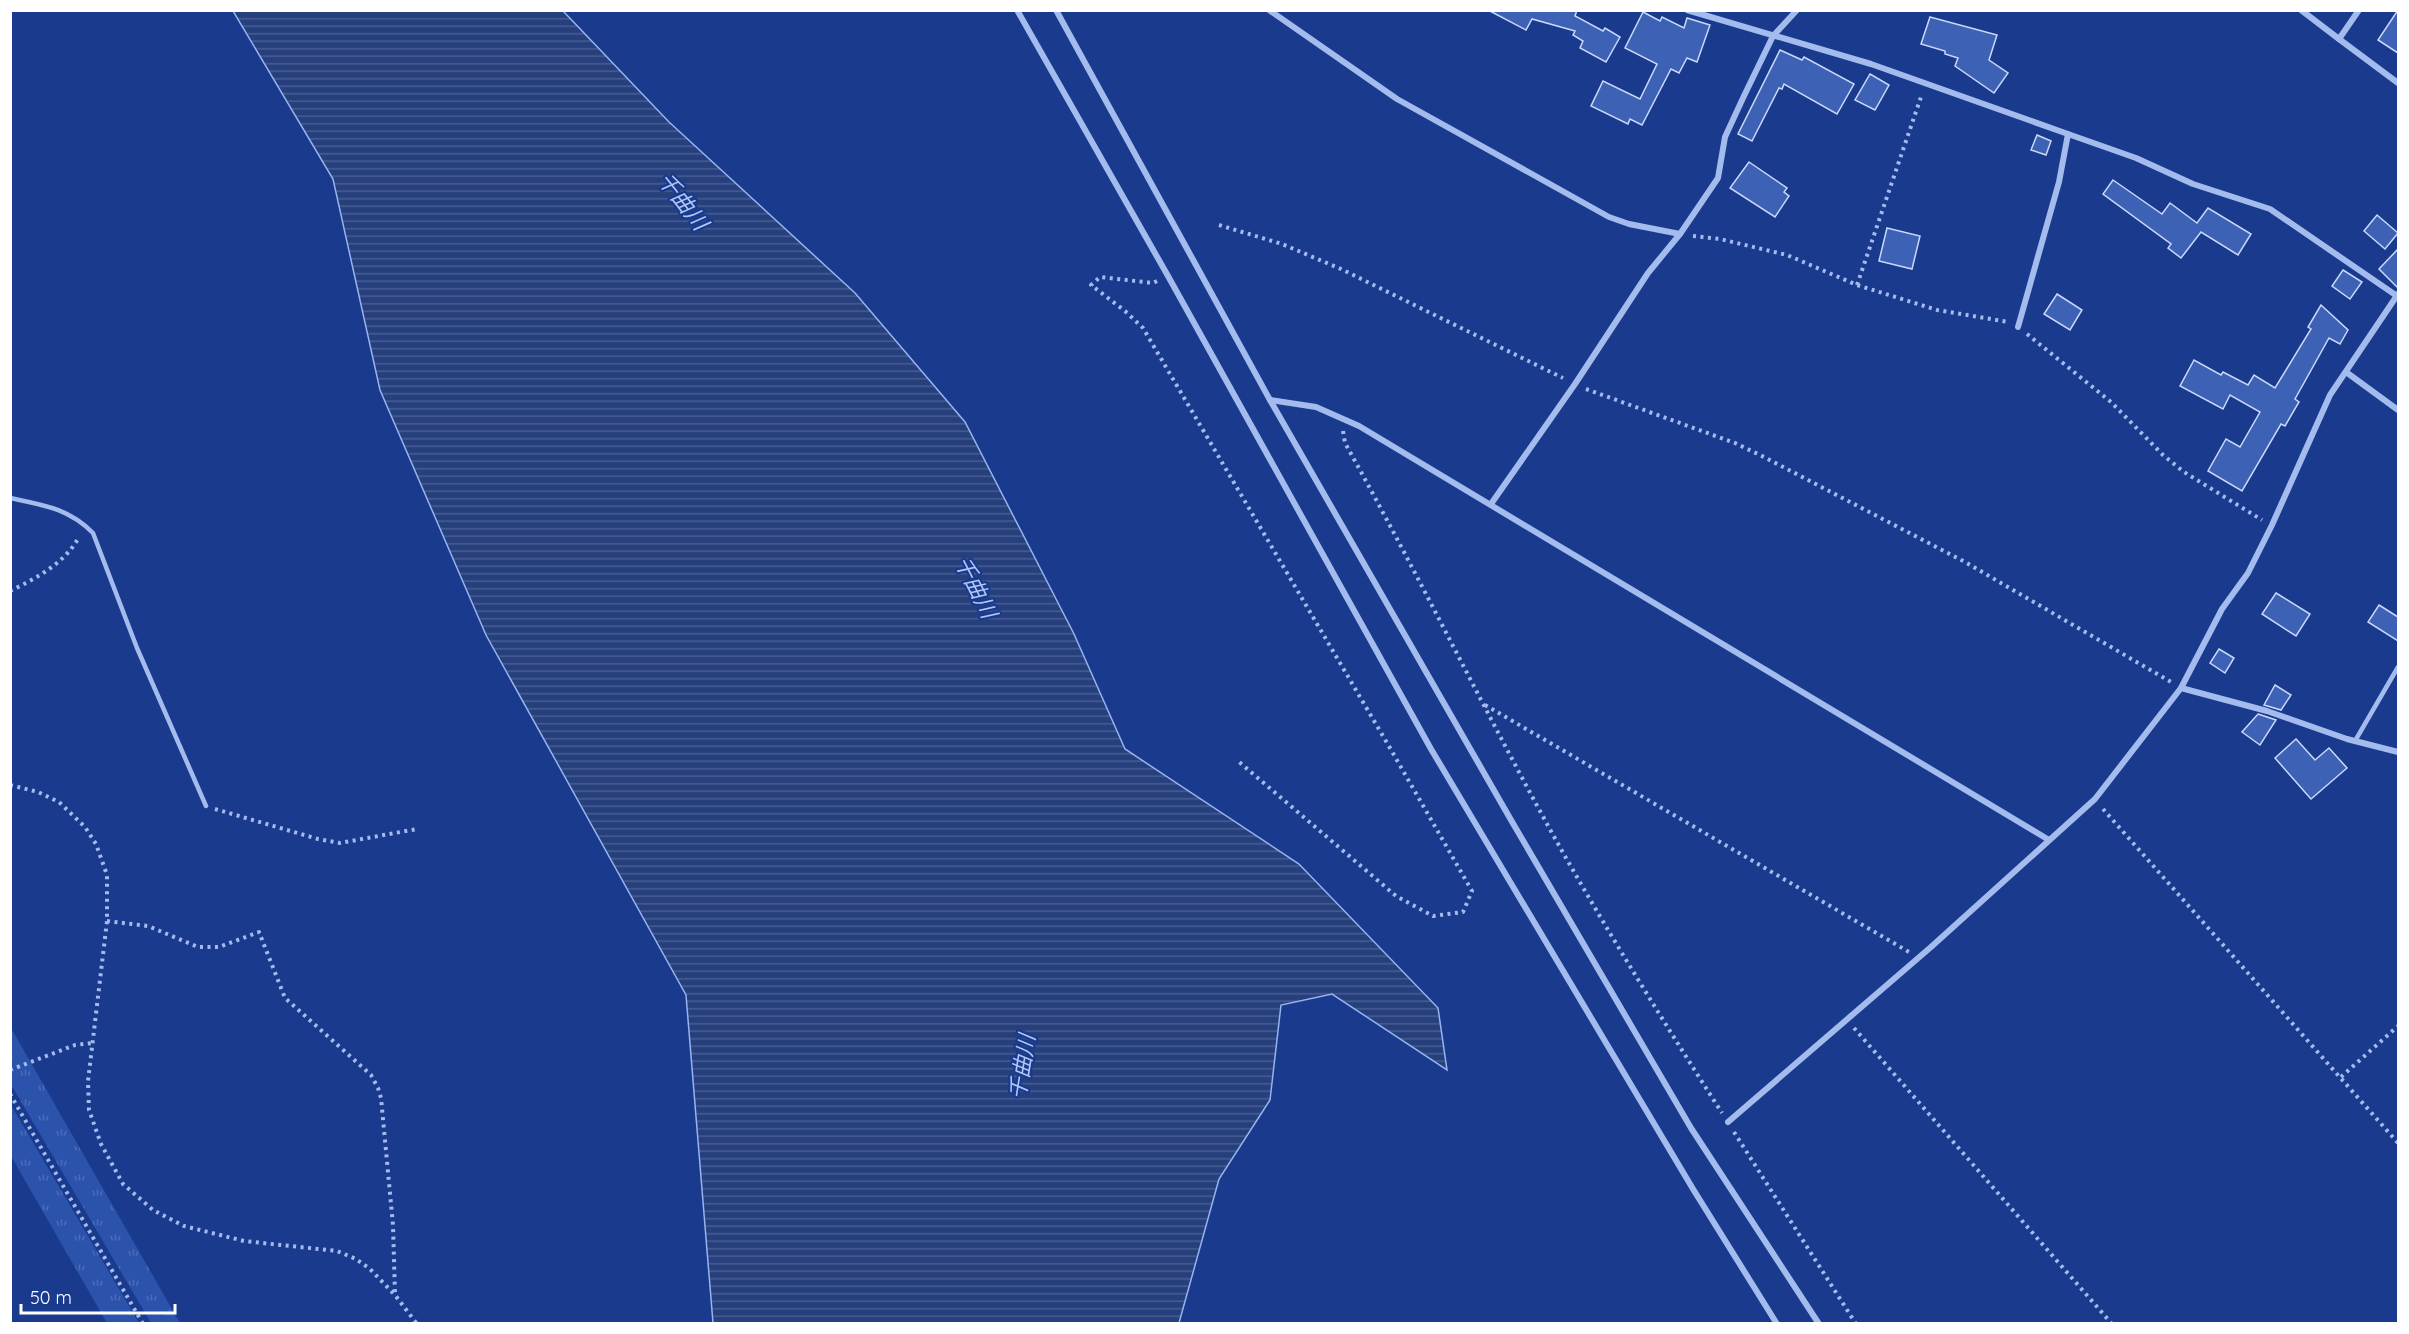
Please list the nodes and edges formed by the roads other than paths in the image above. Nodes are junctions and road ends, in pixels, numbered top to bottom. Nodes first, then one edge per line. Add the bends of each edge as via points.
1 (1017, 10) edge
2 (1056, 10) edge
3 (1269, 10) edge
4 (1281, 10) edge
5 (1687, 10) edge
6 (1797, 10) edge
7 (2301, 10) edge
8 (2359, 10) edge
9 (1280, 19) junction
10 (1773, 36) junction
11 (2339, 39) junction
12 (2398, 83) edge
13 (2068, 134) junction
14 (1680, 234) junction
15 (2398, 295) edge
16 (2018, 327) road end
17 (2346, 372) junction
18 (1270, 400) junction
19 (2398, 410) edge
20 (10, 498) edge
21 (1491, 504) junction
22 (2398, 668) edge
23 (2181, 688) junction
24 (2355, 741) junction
25 (2398, 752) edge
26 (206, 806) road end
27 (2049, 840) junction
28 (1728, 1122) road end
29 (1777, 1323) edge
30 (1819, 1323) edge

1 - 29 street via 1431,749
2 - 18 street
3 - 9 street
4 - 9 street
5 - 10 street
6 - 10 street
7 - 11 street
8 - 11 street
9 - 14 street via 1397,99 1609,217
10 - 13 street via 1871,64
10 - 14 street via 1725,137 1718,178
11 - 12 street
13 - 15 street via 2193,184 2270,209
13 - 16 street via 2059,182
14 - 21 street via 1648,273
15 - 17 street
17 - 19 street
17 - 23 street via 2330,395 2248,573 2222,609
18 - 21 street via 1316,407 1359,426
18 - 30 street via 1691,1128
20 - 26 lane via 69,513 93,533 137,648
21 - 27 street
22 - 24 lane
23 - 24 street via 2267,711
23 - 27 street via 2095,799
24 - 25 street
27 - 28 street

